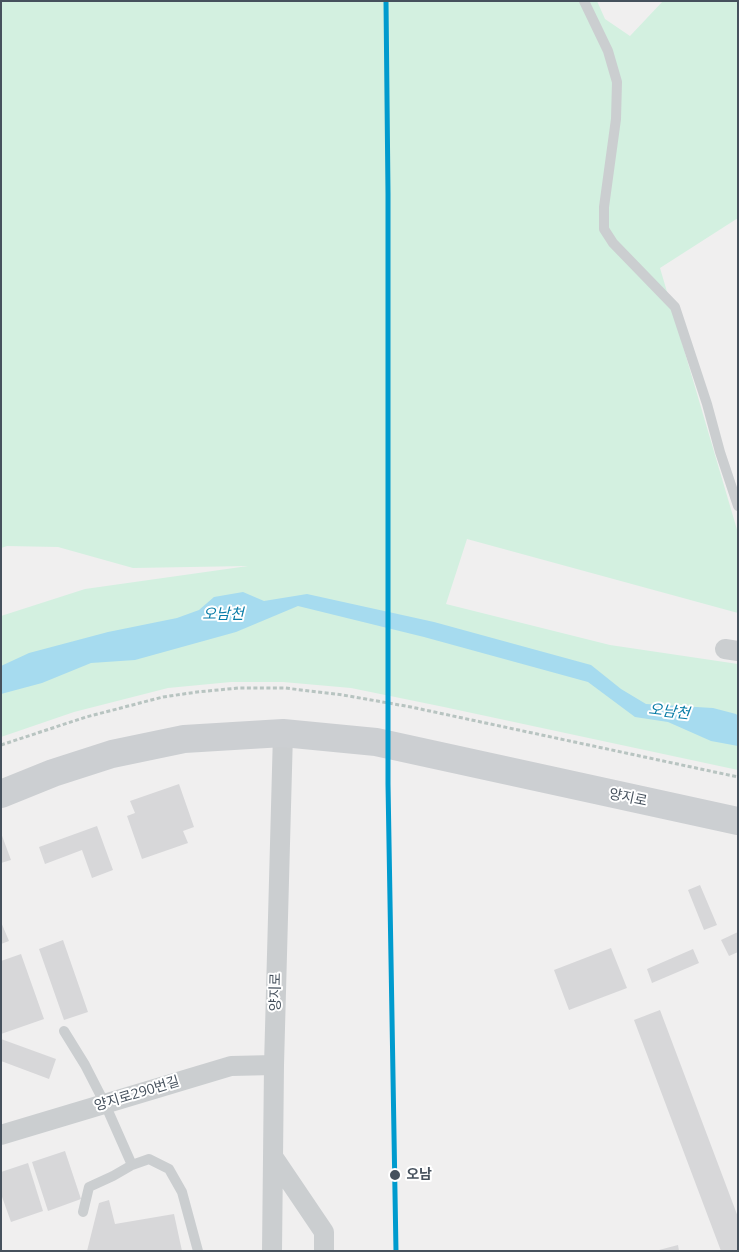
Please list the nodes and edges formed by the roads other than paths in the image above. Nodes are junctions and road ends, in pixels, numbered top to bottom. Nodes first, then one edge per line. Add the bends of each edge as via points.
1 (584, 1) edge
2 (738, 506) edge
3 (283, 733) junction
4 (1, 794) edge
5 (738, 821) edge
6 (64, 1031) dead end
7 (274, 1065) junction
8 (105, 1104) junction
9 (1, 1135) edge
10 (274, 1158) junction
11 (132, 1165) junction
12 (83, 1212) dead end
13 (198, 1251) edge
14 (272, 1251) edge
15 (324, 1251) edge

1 - 2 lane via 608,51 617,82 604,229 613,243 675,307
3 - 4 street, 양지로 via 184,739 121,752 53,773
3 - 5 street, 양지로 via 376,742
3 - 7 street, 양지로
6 - 8 lane
7 - 8 street, 양지로290번길 via 231,1066
7 - 10 street, 양지로
8 - 9 street, 양지로290번길
8 - 11 lane
10 - 14 street, 양지로
10 - 15 street via 324,1232
11 - 12 lane via 89,1187
11 - 13 lane via 149,1159 170,1169 182,1192

